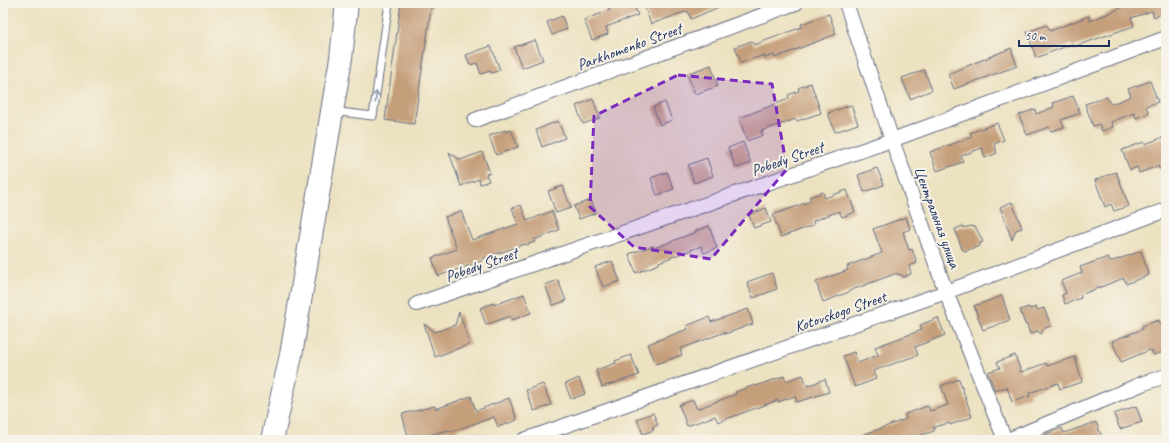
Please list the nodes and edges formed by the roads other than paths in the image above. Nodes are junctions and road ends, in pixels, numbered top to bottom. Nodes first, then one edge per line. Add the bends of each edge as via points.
1 (347, 3) edge
2 (355, 3) edge
3 (389, 3) edge
4 (796, 3) edge
5 (846, 3) edge
6 (1166, 38) edge
7 (340, 112) junction
8 (475, 120) dead end
9 (892, 140) junction
10 (1166, 210) edge
11 (946, 292) junction
12 (416, 304) dead end
13 (1166, 376) edge
14 (272, 440) edge
15 (283, 440) edge
16 (524, 440) edge
17 (1006, 440) edge

1 - 14 highway via 341,58 291,355
2 - 7 highway
7 -> 3 lane via 373,116
4 - 8 street, Parkhomenko Street
5 - 9 street, Центральная улица
6 - 9 street, Pobedy Street
7 - 15 highway
9 - 11 street, Центральная улица
9 - 12 street, Pobedy Street
10 - 11 street, Kotovskogo Street
11 - 16 street, Kotovskogo Street
11 - 17 street, Центральная улица
13 - 17 street

